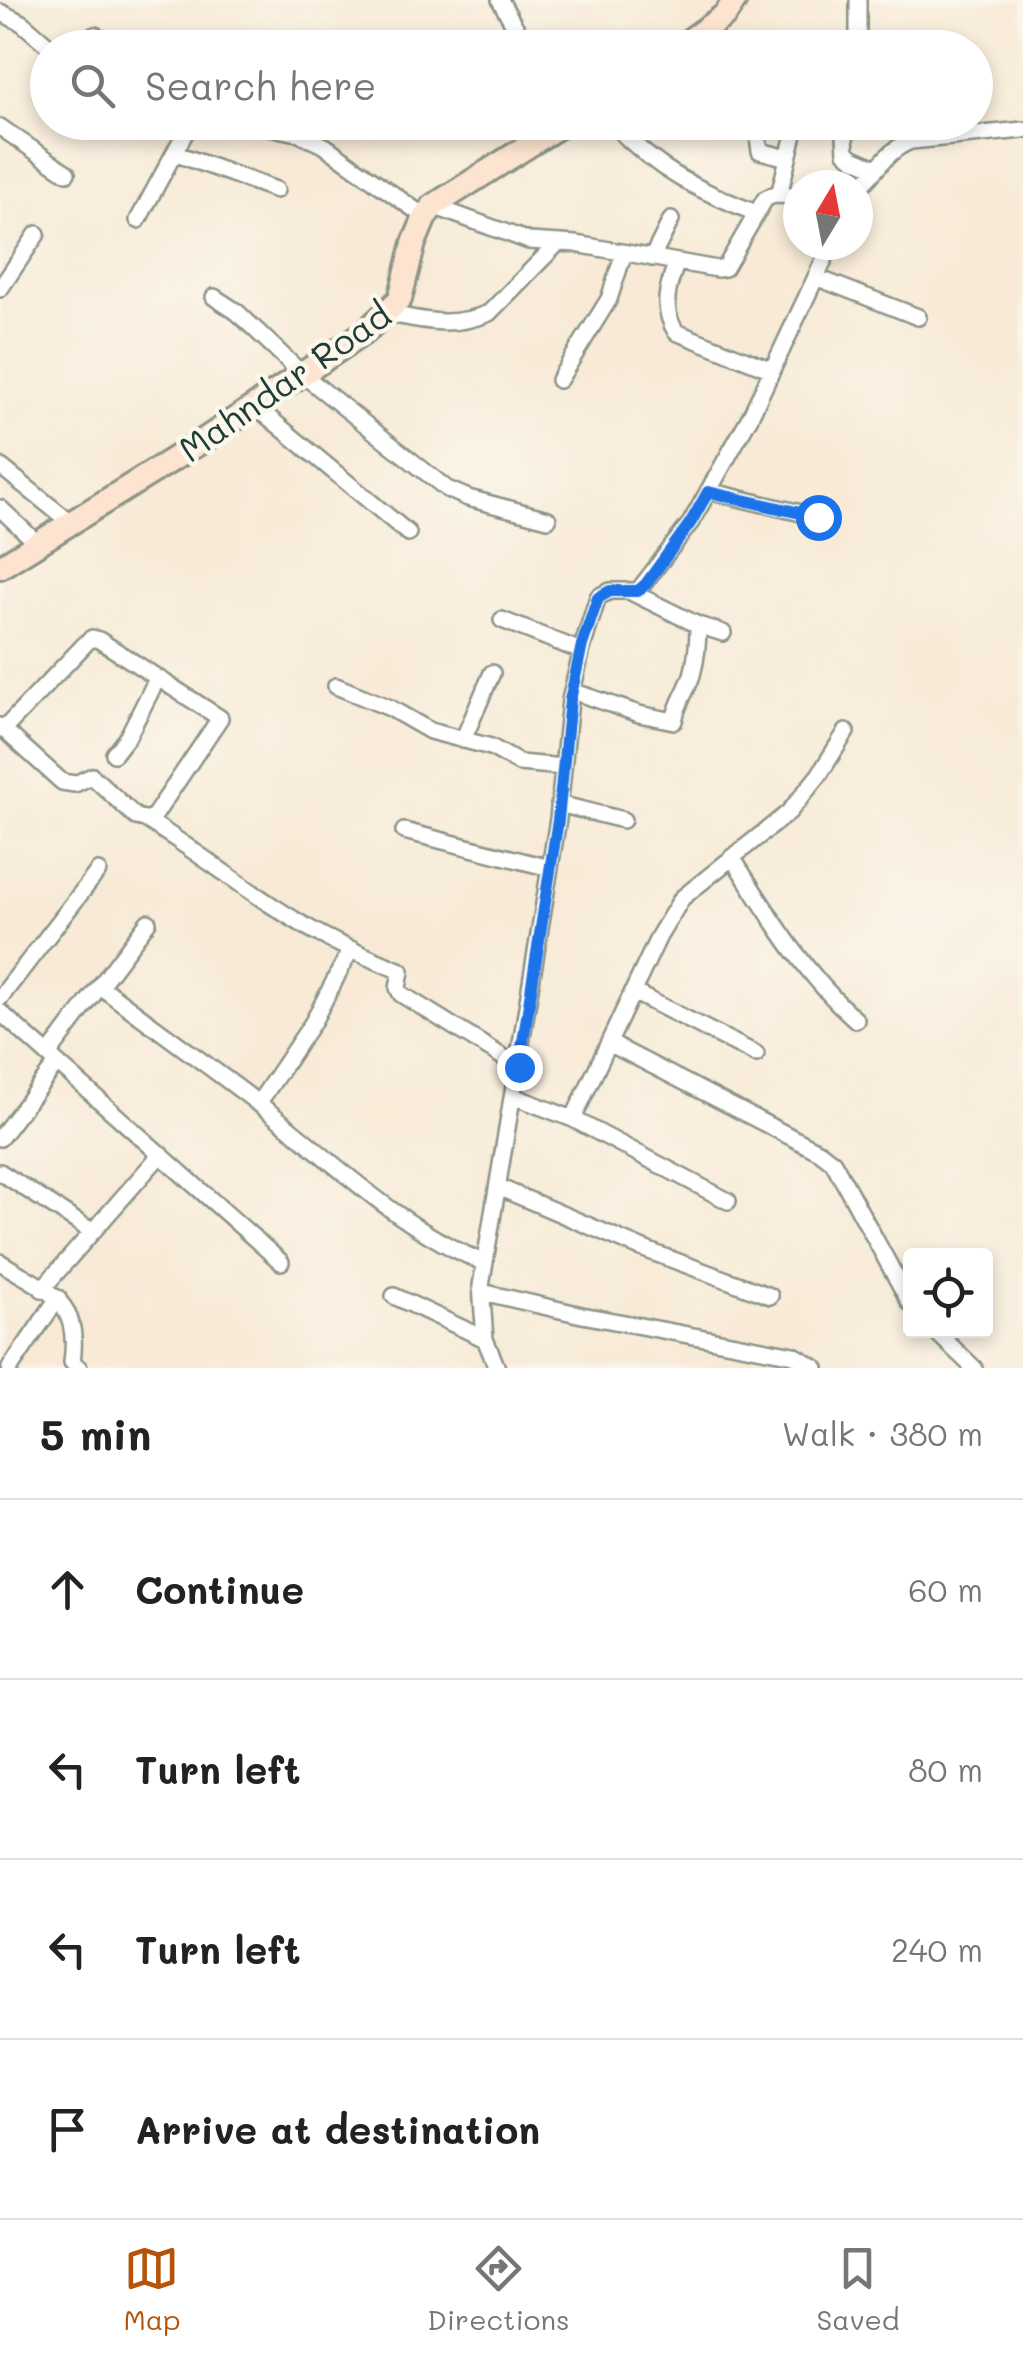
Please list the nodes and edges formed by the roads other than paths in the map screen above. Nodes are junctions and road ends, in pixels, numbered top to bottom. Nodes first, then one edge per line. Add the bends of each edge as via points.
1 (500, 0) edge
2 (735, 0) edge
3 (858, 0) edge
4 (0, 12) edge
5 (30, 30) edge
6 (518, 30) edge
7 (704, 30) edge
8 (858, 30) edge
9 (0, 127) edge
10 (1023, 130) edge
11 (993, 133) edge
12 (181, 140) edge
13 (312, 140) edge
14 (538, 140) edge
15 (631, 140) edge
16 (758, 140) edge
17 (792, 140) edge
18 (845, 140) edge
19 (921, 140) edge
20 (174, 153) junction
21 (788, 158) junction
22 (876, 168) junction
23 (67, 173) dead end
24 (873, 174) edge
25 (276, 190) dead end
26 (779, 195) junction
27 (783, 195) edge
28 (429, 211) junction
29 (756, 213) junction
30 (138, 220) dead end
31 (670, 220) dead end
32 (37, 234) dead end
33 (558, 243) junction
34 (624, 253) junction
35 (652, 258) junction
36 (825, 260) edge
37 (677, 262) junction
38 (818, 278) junction
39 (0, 290) edge
40 (214, 297) dead end
41 (384, 313) junction
42 (918, 317) dead end
43 (772, 370) junction
44 (302, 374) junction
45 (559, 380) dead end
46 (255, 406) junction
47 (0, 466) edge
48 (708, 492) junction
49 (0, 508) edge
50 (818, 517) dead end
51 (548, 518) dead end
52 (71, 524) junction
53 (408, 533) dead end
54 (38, 544) junction
55 (0, 567) edge
56 (631, 592) junction
57 (502, 620) dead end
58 (698, 625) junction
59 (723, 633) dead end
60 (581, 651) junction
61 (492, 673) dead end
62 (157, 680) junction
63 (336, 686) dead end
64 (572, 691) junction
65 (2, 727) edge
66 (846, 732) dead end
67 (462, 740) junction
68 (114, 754) dead end
69 (563, 767) junction
70 (559, 804) junction
71 (623, 820) dead end
72 (150, 822) junction
73 (404, 831) dead end
74 (732, 857) junction
75 (550, 868) junction
76 (98, 871) dead end
77 (148, 922) dead end
78 (351, 949) junction
79 (100, 986) junction
80 (633, 992) junction
81 (0, 998) edge
82 (0, 1012) edge
83 (856, 1020) dead end
84 (609, 1043) junction
85 (756, 1054) dead end
86 (52, 1059) junction
87 (519, 1067) junction
88 (513, 1096) junction
89 (258, 1104) junction
90 (573, 1119) junction
91 (0, 1138) edge
92 (161, 1154) junction
93 (0, 1172) edge
94 (498, 1187) junction
95 (728, 1201) dead end
96 (92, 1232) junction
97 (0, 1262) edge
98 (280, 1262) dead end
99 (485, 1262) junction
100 (42, 1288) junction
101 (903, 1291) edge
102 (482, 1292) junction
103 (394, 1296) dead end
104 (770, 1296) dead end
105 (58, 1298) junction
106 (942, 1338) edge
107 (484, 1340) junction
108 (0, 1350) edge
109 (12, 1365) edge
110 (79, 1368) edge
111 (498, 1368) edge
112 (816, 1368) edge
113 (974, 1368) edge

1 - 6 street
2 - 7 street
3 - 8 street
4 - 5 street
9 - 23 street
10 - 11 street
12 - 20 street
13 - 28 street
14 - 28 street
15 - 29 street via 692,188
16 - 21 street via 760,151
17 - 21 street
18 - 22 street via 846,152
19 - 22 street via 895,147
20 - 25 street
20 - 30 street
21 - 26 street
22 - 24 street
26 - 27 street
26 - 29 street
28 - 33 street
28 - 41 street, Mahndar Road via 400,299
29 - 37 street via 725,268
31 - 35 street
32 - 39 street
33 - 34 street
33 - 41 street via 489,313 451,324
34 - 35 street
34 - 45 street via 609,299
35 - 37 street
36 - 38 street
37 - 43 street via 665,306 676,332
38 - 42 street
38 - 43 street
40 - 44 street
41 - 44 street, Mahndar Road
43 - 48 street
44 - 46 street, Mahndar Road
44 - 51 street via 446,489
46 - 52 street, Mahndar Road
46 - 53 street
47 - 52 street
48 - 50 street
48 - 56 street via 646,584
49 - 54 street
52 - 54 street, Mahndar Road
54 - 55 street, Mahndar Road
56 - 58 street
56 - 60 street via 598,598
57 - 60 street
58 - 59 street
58 - 64 street via 692,677 674,721
60 - 64 street
61 - 67 street
62 - 65 street via 92,638
62 - 68 street
62 - 72 street via 220,718
63 - 67 street
64 - 69 street
65 - 72 street via 62,782 92,776
66 - 74 street via 789,812
67 - 69 street via 518,763
69 - 70 street
70 - 71 street
70 - 75 street
72 - 78 street via 270,904
73 - 75 street
74 - 80 street via 682,898
74 - 83 street via 817,979
75 - 87 street
76 - 81 street
77 - 79 street
78 - 87 street via 401,971 401,994
78 - 89 street
79 - 86 street
79 - 89 street
80 - 84 street
80 - 85 street
82 - 86 street
84 - 90 street
84 - 101 street via 833,1162
86 - 91 street
86 - 92 street
87 - 88 street
88 - 90 street
88 - 94 street
89 - 99 street via 420,1230
90 - 95 street
92 - 96 street
92 - 98 street
93 - 96 street
94 - 99 street
94 - 104 street
96 - 100 street
97 - 100 street
99 - 102 street
100 - 105 street
102 - 107 street
102 - 112 street via 794,1355
103 - 107 street
105 - 109 street
105 - 110 street via 76,1334 72,1362
106 - 113 street
107 - 111 street
108 - 109 street

